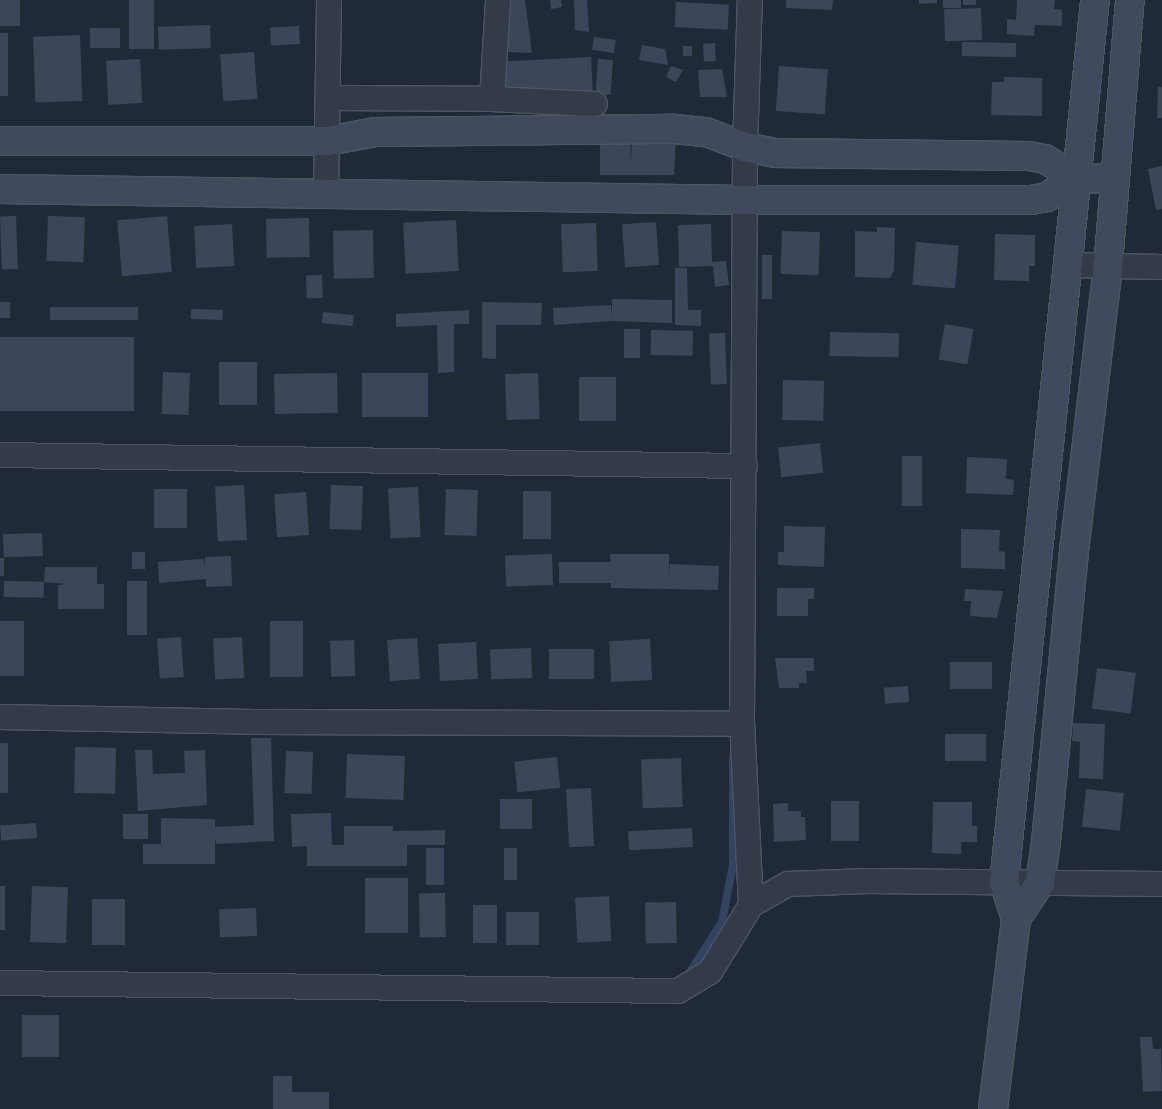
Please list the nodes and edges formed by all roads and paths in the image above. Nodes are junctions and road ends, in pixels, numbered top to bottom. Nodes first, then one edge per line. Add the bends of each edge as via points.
1 (329, 0) edge
2 (498, 0) edge
3 (750, 0) edge
4 (1095, 0) edge
5 (1130, 0) edge
6 (1090, 48) junction
7 (1126, 51) junction
8 (328, 98) junction
9 (492, 99) junction
10 (594, 104) dead end
11 (0, 141) edge
12 (328, 141) junction
13 (745, 147) junction
14 (1075, 178) junction
15 (1114, 179) junction
16 (0, 189) edge
17 (326, 194) junction
18 (745, 200) junction
19 (1067, 265) junction
20 (1108, 266) junction
21 (1162, 267) edge
22 (1057, 353) junction
23 (1096, 358) junction
24 (0, 455) edge
25 (745, 466) junction
26 (1024, 678) junction
27 (1062, 682) junction
28 (0, 717) edge
29 (742, 724) junction
30 (1004, 882) junction
31 (1040, 883) junction
32 (1162, 884) edge
33 (750, 904) junction
34 (1016, 918) junction
35 (0, 983) edge
36 (993, 1109) edge

1 - 8 street
2 - 9 street
3 - 13 street
4 - 6 street
5 - 7 street
6 - 7 street
6 - 14 street
7 - 15 street
8 - 9 street
8 - 12 street
9 - 10 street
11 - 12 street
12 - 13 street via 375,132 675,129 706,132
12 - 17 street
13 - 14 street via 775,153 1029,156 1045,160
13 - 18 street
14 - 15 street
14 - 18 street via 1047,197 1031,200
14 - 19 street
15 - 20 street
16 - 17 street
17 - 18 street
18 - 25 street
19 - 20 street
19 - 22 street
20 - 21 street
20 - 23 street
22 - 23 street
22 - 26 street
23 - 27 street
24 - 25 street
25 - 29 street
26 - 27 street
26 - 30 street
27 - 31 street
28 - 29 street via 254,722
29 - 33 street
30 - 31 street
30 - 33 street via 788,884
30 - 34 street
31 - 32 street
31 - 34 street
33 - 35 street via 710,972 678,991
34 - 36 street

